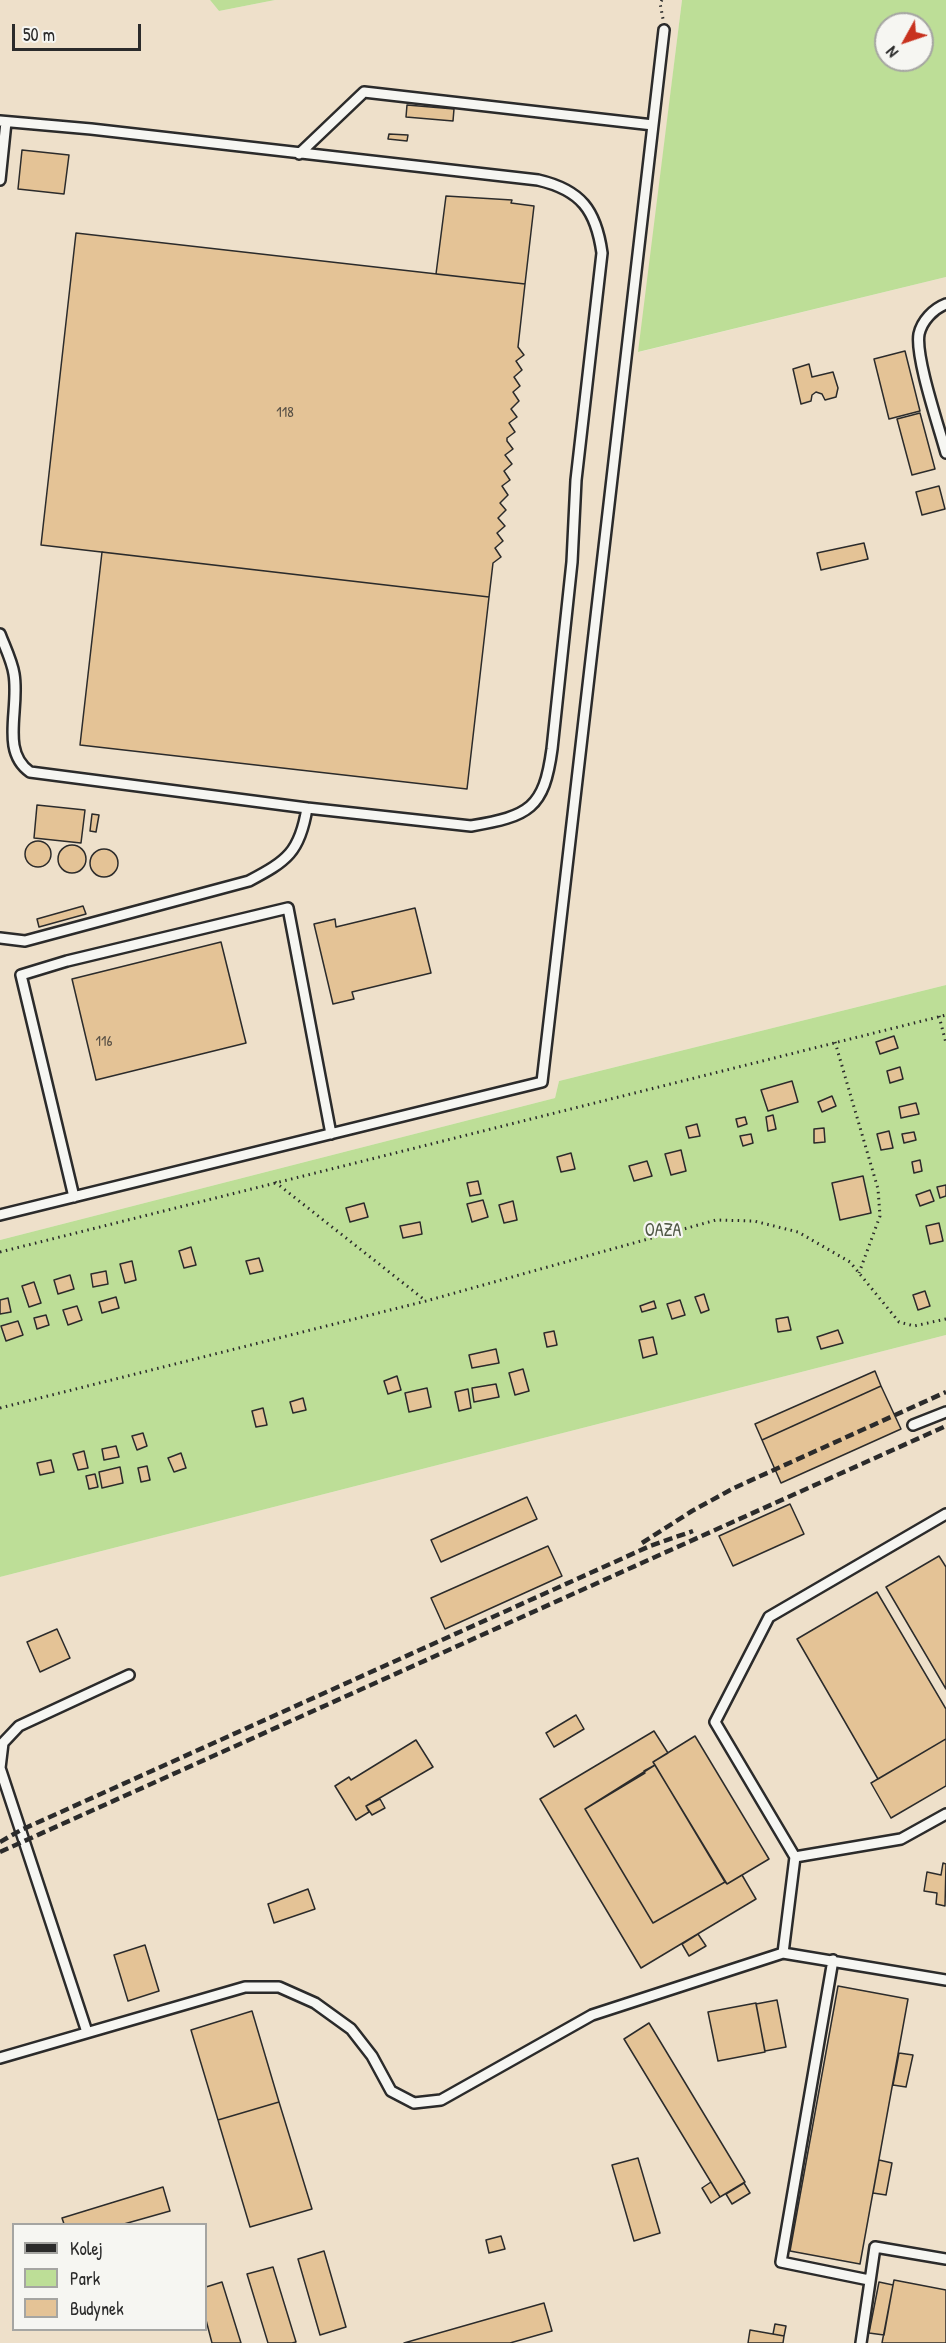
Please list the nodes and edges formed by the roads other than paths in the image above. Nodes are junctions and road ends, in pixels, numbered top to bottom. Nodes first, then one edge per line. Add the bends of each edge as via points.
1 (664, 30) dead end
2 (3, 122) edge
3 (653, 125) junction
4 (299, 154) junction
5 (0, 180) edge
6 (946, 304) edge
7 (946, 453) edge
8 (0, 634) edge
9 (307, 808) junction
10 (0, 938) edge
11 (331, 1134) junction
12 (74, 1197) junction
13 (0, 1215) edge
14 (946, 1412) edge
15 (913, 1425) dead end
16 (946, 1514) edge
17 (129, 1675) dead end
18 (946, 1814) edge
19 (795, 1857) junction
20 (783, 1953) junction
21 (833, 1960) junction
22 (946, 1980) edge
23 (87, 2032) junction
24 (0, 2058) edge
25 (946, 2259) edge
26 (869, 2280) junction
27 (861, 2343) edge

1 - 3 lane
2 - 4 lane
2 - 5 lane
3 - 4 lane via 364,92
3 - 11 lane via 542,1082
4 - 9 lane via 560,185 579,198 591,213 599,230 602,253 576,480 572,562 552,749 548,778 538,800 524,811 471,826
6 - 7 lane via 926,319 919,335 921,362
8 - 9 lane via 14,673 10,748 20,766 30,772
9 - 10 lane via 303,834 291,852 273,869 249,881 25,941
11 - 12 lane
11 - 12 lane via 288,908 67,961 21,975
12 - 13 lane
14 - 15 lane
16 - 19 lane via 769,1617 715,1722
17 - 23 lane via 19,1726 3,1743 0,1768
18 - 19 lane via 901,1839
19 - 20 lane
20 - 21 lane
20 - 23 lane via 592,2015 441,2100 414,2103 391,2091 372,2056 351,2029 315,2003 279,1987 245,1987
21 - 22 lane
21 - 26 lane via 781,2262
23 - 24 lane
25 - 26 lane via 875,2247
26 - 27 lane

